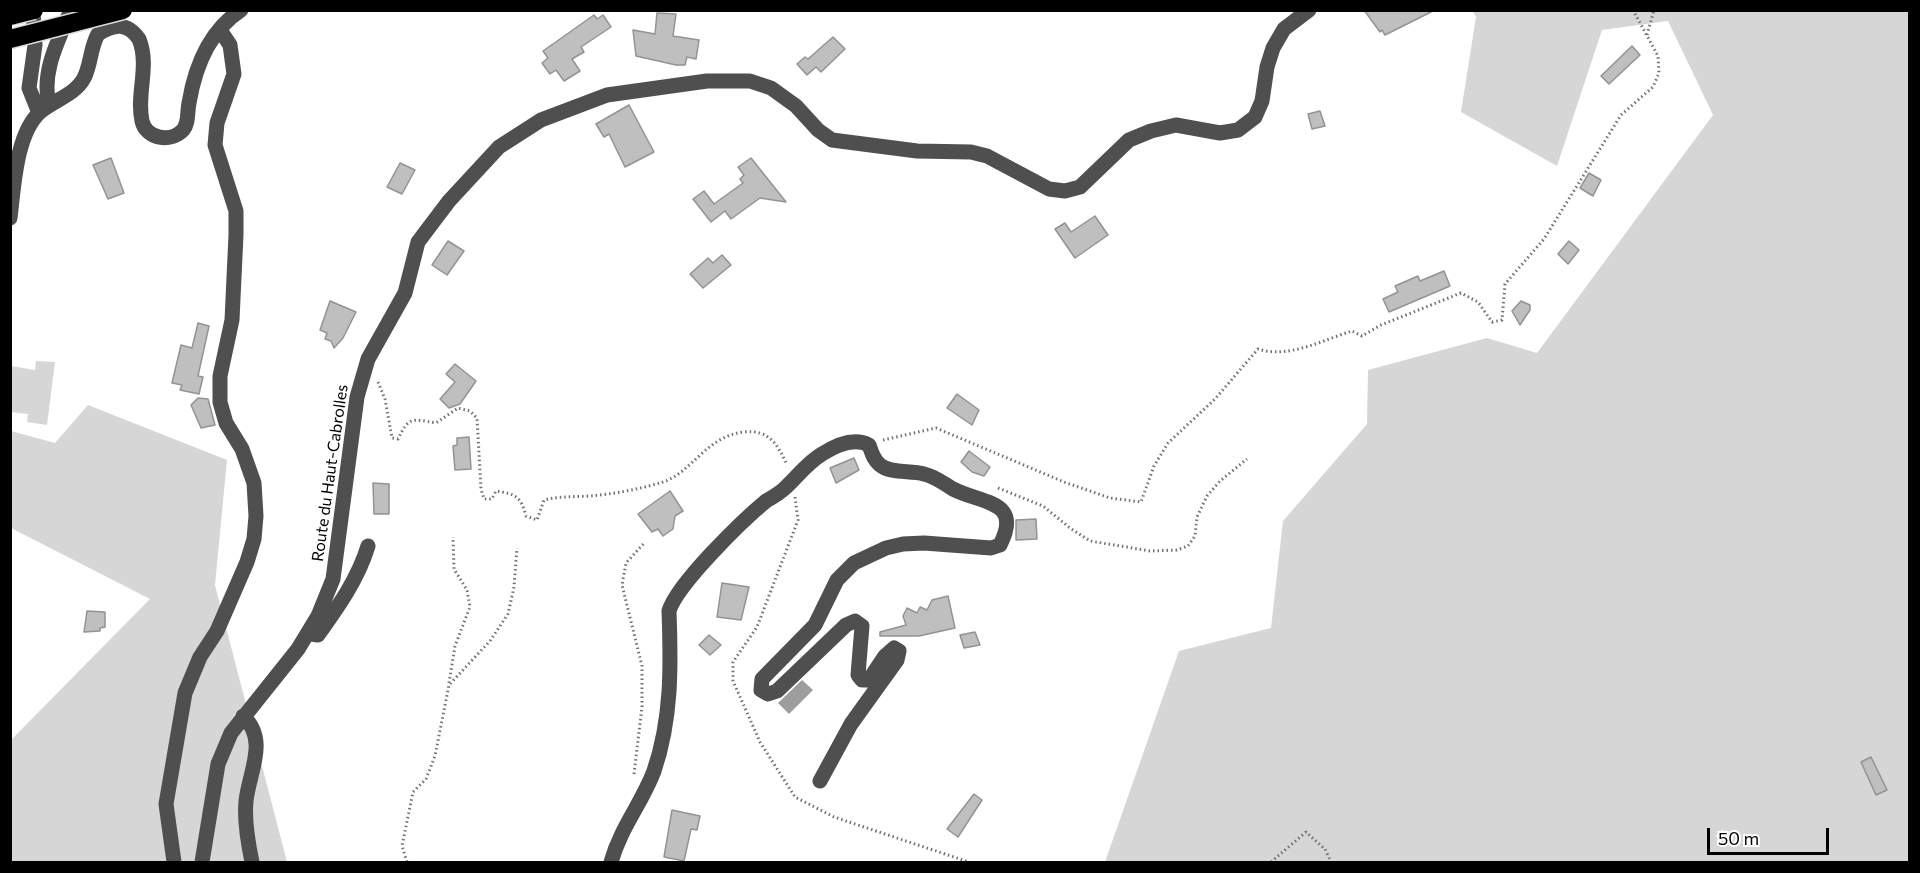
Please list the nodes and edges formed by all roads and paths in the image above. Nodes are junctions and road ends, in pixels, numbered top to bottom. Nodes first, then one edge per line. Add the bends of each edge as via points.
1 (34, 10) edge
2 (71, 10) edge
3 (123, 10) edge
4 (242, 10) edge
5 (1309, 10) edge
6 (1633, 10) edge
7 (1654, 10) edge
8 (10, 16) edge
9 (220, 30) junction
10 (1647, 35) junction
11 (10, 39) edge
12 (44, 109) junction
13 (10, 218) edge
14 (378, 380) dead end
15 (869, 445) junction
16 (1247, 459) dead end
17 (788, 485) junction
18 (991, 487) dead end
19 (453, 537) dead end
20 (645, 542) dead end
21 (368, 546) dead end
22 (517, 548) dead end
23 (308, 633) junction
24 (449, 685) junction
25 (243, 716) junction
26 (634, 775) dead end
27 (820, 781) dead end
28 (174, 862) edge
29 (202, 862) edge
30 (252, 862) edge
31 (407, 862) edge
32 (610, 862) edge
33 (969, 862) edge
34 (1271, 862) edge
35 (1331, 862) edge

1 - 8 highway, bridge
1 - 12 street via 35,45 29,88
2 - 12 street via 50,61
3 - 11 highway, bridge
4 - 9 street
5 - 23 street, Route du Haut-Cabrolles via 1284,29 1273,48 1262,102 1255,117 1238,130 1220,133 1176,125 1152,131 1129,140 1080,187 1065,190 1049,189 987,156 971,152 917,151 832,140 788,100 771,88 750,81 707,81 607,95 541,120 499,147 448,201 418,242 405,293 377,340 363,375 333,579
6 - 10 path
7 - 10 path
9 - 12 street via 197,68 186,124 175,136 159,137 146,129 141,107 142,47 135,32 124,26 116,25 98,34 84,78
9 - 28 street via 230,45 234,74 217,123 215,145 236,211 232,320 220,376 220,402 254,483 256,516 247,562 185,693 166,804
10 - 15 path via 1658,56 1659,74 1653,87 1621,115 1544,239 1505,284 1502,320 1492,322 1478,302 1461,293 1362,336 1352,331 1272,354 1258,349 1215,399 1168,443 1154,466 1141,502 1110,498 1064,482 936,428
12 - 13 street via 28,126 16,171
14 - 17 path via 392,438 398,439 405,424 412,420 436,423 458,408 470,411 477,418 484,500 492,499 496,491 515,494 522,501 526,516 537,520 544,500 665,481 718,440 735,433 765,434 780,450
15 - 17 street via 850,441 824,452
15 - 27 street via 881,466 941,479 952,488 996,506 1009,524 1000,545 991,548 903,544 854,563 837,580 814,625 762,679 762,690 768,694 777,691 846,625 855,621 862,626 858,675 862,680 869,680 894,648 899,651 897,660 851,724
16 - 18 path via 1207,496 1197,517 1195,536 1188,546 1177,550 1090,541 1043,506
17 - 32 street via 765,502 673,598 669,611 670,707 662,743 653,773 617,838
17 - 33 path via 798,520 757,627 733,662 734,681 760,742 795,797 834,817
19 - 24 path via 454,569 467,590 470,608 455,646
20 - 26 path via 626,563 622,585 642,666 642,707
21 - 23 street via 343,601 318,635
22 - 24 path via 508,614 490,641
23 - 25 street, Route du Haut-Cabrolles via 278,677
24 - 31 path via 435,756 426,779 413,792 402,846
25 - 29 street, Route du Haut-Cabrolles via 218,764
25 - 30 street via 256,736 246,802
34 - 35 path via 1306,832 1325,849

